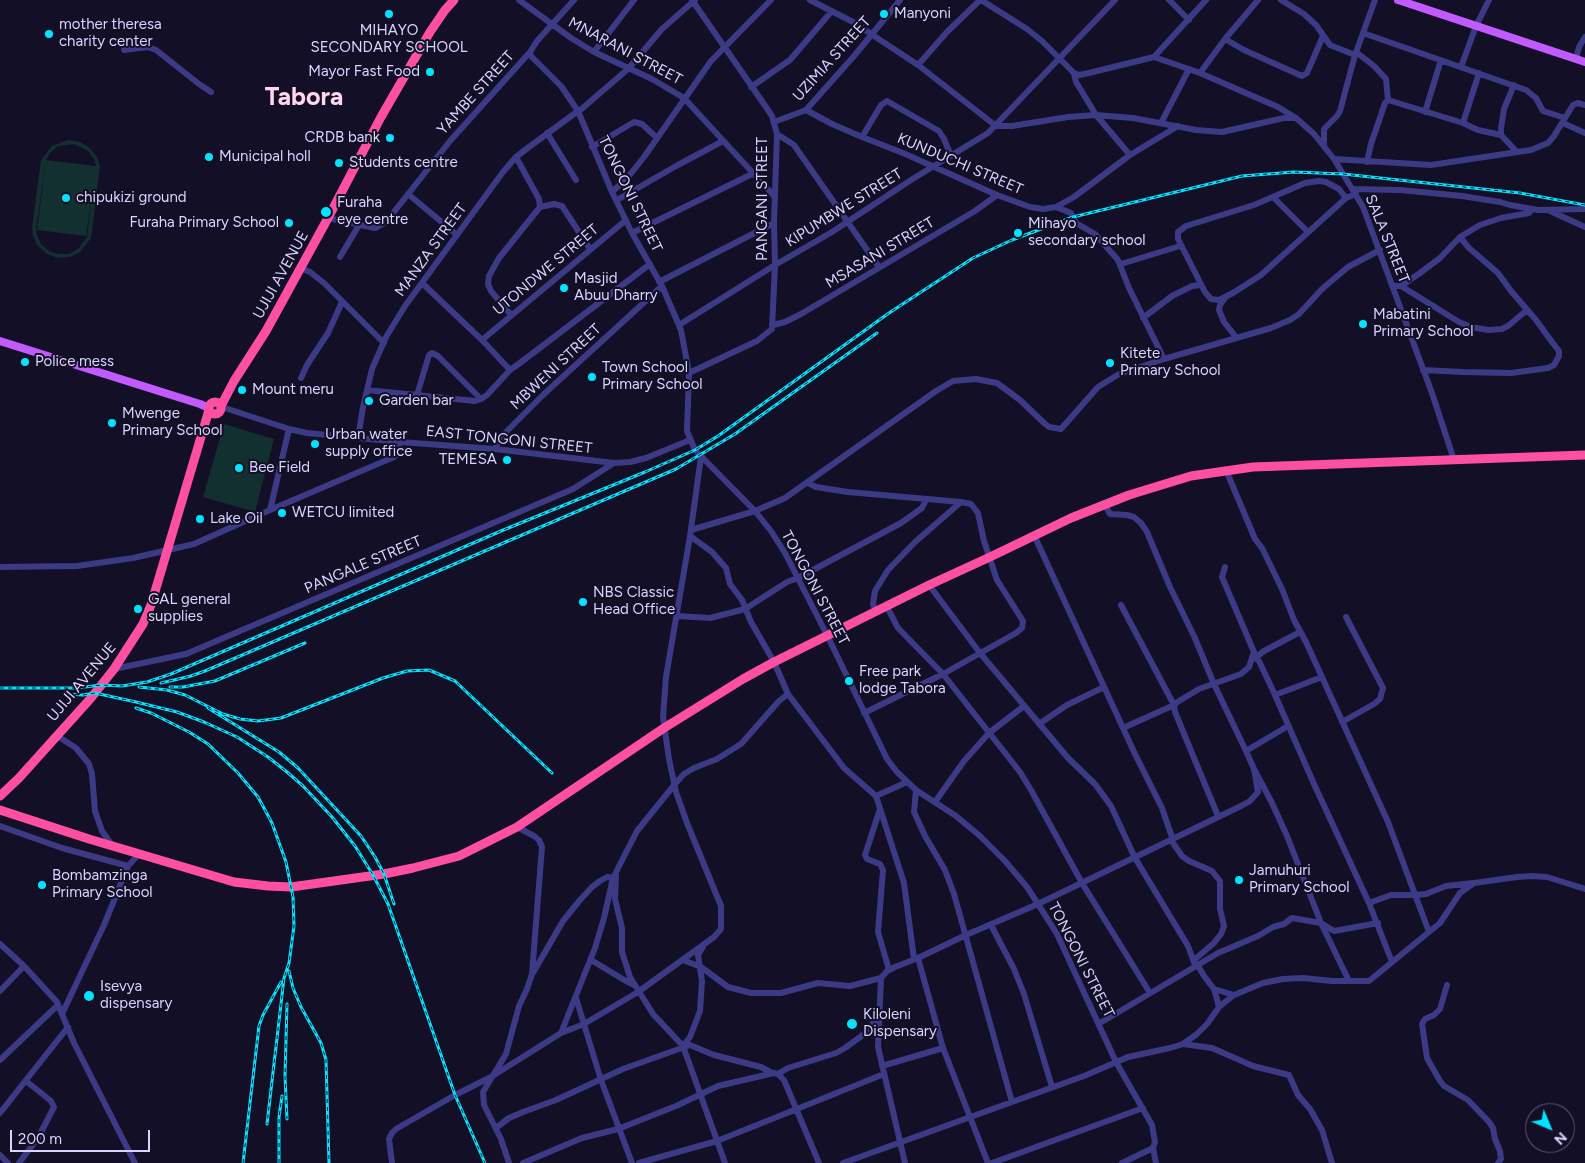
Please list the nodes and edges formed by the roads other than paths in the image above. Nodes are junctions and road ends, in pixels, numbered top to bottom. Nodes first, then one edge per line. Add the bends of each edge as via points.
1 (453, 0) edge
2 (519, 0) edge
3 (574, 0) edge
4 (634, 0) edge
5 (694, 0) edge
6 (771, 0) edge
7 (810, 0) edge
8 (900, 0) edge
9 (980, 0) edge
10 (1115, 0) edge
11 (1169, 0) edge
12 (1206, 0) edge
13 (1258, 0) edge
14 (1281, 0) edge
15 (1375, 0) edge
16 (1398, 0) edge
17 (1489, 0) edge
18 (991, 2) edge
19 (831, 12) junction
20 (1189, 20) junction
21 (551, 24) junction
22 (1476, 26) junction
23 (1363, 33) junction
24 (872, 34) junction
25 (1323, 36) junction
26 (1585, 37) edge
27 (1226, 39) junction
28 (724, 48) junction
29 (124, 50) dead end
30 (530, 52) junction
31 (594, 52) junction
32 (1355, 54) junction
33 (1154, 57) junction
34 (1058, 58) junction
35 (1441, 60) junction
36 (1576, 60) junction
37 (1585, 62) edge
38 (918, 65) junction
39 (1461, 67) junction
40 (628, 69) junction
41 (1189, 69) junction
42 (1074, 73) junction
43 (1200, 73) junction
44 (1479, 73) junction
45 (1514, 85) junction
46 (751, 87) junction
47 (211, 92) dead end
48 (684, 98) junction
49 (1388, 100) junction
50 (1585, 104) edge
51 (806, 110) junction
52 (578, 112) junction
53 (1425, 112) junction
54 (1096, 115) junction
55 (1296, 118) junction
56 (1564, 120) junction
57 (774, 122) junction
58 (1161, 123) junction
59 (1462, 123) junction
60 (996, 126) junction
61 (1178, 126) junction
62 (547, 133) junction
63 (1585, 133) edge
64 (777, 134) junction
65 (1501, 135) junction
66 (862, 137) junction
67 (657, 138) junction
68 (723, 141) junction
69 (1324, 146) junction
70 (592, 147) junction
71 (1517, 152) junction
72 (1130, 155) junction
73 (951, 156) junction
74 (516, 157) junction
75 (1334, 159) junction
76 (1367, 162) junction
77 (934, 166) junction
78 (752, 174) junction
79 (576, 180) dead end
80 (987, 190) junction
81 (1355, 191) junction
82 (612, 192) junction
83 (408, 194) junction
84 (997, 195) junction
85 (775, 197) junction
86 (1273, 197) junction
87 (1346, 198) junction
88 (617, 200) junction
89 (985, 204) junction
90 (540, 206) junction
91 (1056, 207) junction
92 (1585, 209) edge
93 (1531, 210) junction
94 (1548, 211) junction
95 (328, 218) junction
96 (626, 220) junction
97 (848, 222) junction
98 (774, 223) junction
99 (358, 225) junction
100 (1585, 227) edge
101 (1308, 232) junction
102 (632, 233) junction
103 (456, 234) junction
104 (1460, 237) junction
105 (1180, 246) junction
106 (590, 249) junction
107 (1380, 250) junction
108 (340, 257) dead end
109 (650, 264) junction
110 (1121, 264) junction
111 (775, 265) junction
112 (879, 267) junction
113 (300, 268) junction
114 (422, 283) junction
115 (661, 284) junction
116 (1201, 285) junction
117 (1393, 286) junction
118 (1400, 286) junction
119 (1225, 298) junction
120 (342, 302) junction
121 (1527, 310) junction
122 (511, 315) junction
123 (1143, 318) junction
124 (679, 325) junction
125 (773, 325) junction
126 (1236, 337) junction
127 (482, 340) junction
128 (0, 341) edge
129 (384, 344) junction
130 (1164, 359) junction
131 (510, 370) junction
132 (1423, 370) junction
133 (689, 373) junction
134 (302, 378) dead end
135 (367, 390) junction
136 (417, 395) junction
137 (481, 399) junction
138 (215, 408) junction
139 (289, 429) junction
140 (358, 438) junction
141 (690, 440) junction
142 (400, 442) junction
143 (495, 449) junction
144 (1585, 455) edge
145 (701, 456) junction
146 (1454, 460) junction
147 (614, 463) junction
148 (1226, 470) junction
149 (808, 483) junction
150 (926, 500) junction
151 (961, 502) junction
152 (1104, 503) junction
153 (270, 510) junction
154 (754, 512) junction
155 (691, 533) junction
156 (1034, 535) junction
157 (166, 552) junction
158 (990, 557) junction
159 (0, 567) edge
160 (1225, 567) dead end
161 (798, 578) junction
162 (929, 584) junction
163 (1121, 605) dead end
164 (886, 607) junction
165 (745, 609) junction
166 (876, 612) junction
167 (677, 616) junction
168 (1346, 617) dead end
169 (1300, 632) junction
170 (827, 635) junction
171 (980, 653) junction
172 (1255, 657) junction
173 (774, 662) junction
174 (114, 669) junction
175 (943, 674) junction
176 (1322, 677) junction
177 (1214, 684) junction
178 (1104, 687) junction
179 (788, 694) junction
180 (1275, 695) junction
181 (1174, 705) junction
182 (1024, 706) junction
183 (864, 713) junction
184 (1342, 722) junction
185 (1039, 724) junction
186 (1288, 726) junction
187 (664, 728) junction
188 (1123, 728) junction
189 (989, 733) junction
190 (56, 736) junction
191 (1246, 751) junction
192 (1254, 769) junction
193 (906, 782) junction
194 (675, 784) junction
195 (916, 790) junction
196 (0, 796) edge
197 (876, 796) junction
198 (935, 802) junction
199 (880, 808) junction
200 (0, 810) edge
201 (1218, 816) junction
202 (0, 826) edge
203 (517, 827) junction
204 (1172, 840) junction
205 (112, 845) junction
206 (139, 854) junction
207 (1135, 858) junction
208 (128, 866) junction
209 (615, 875) junction
210 (1474, 883) junction
211 (1082, 884) junction
212 (1585, 889) edge
213 (1415, 895) junction
214 (1369, 903) junction
215 (1038, 904) junction
216 (1321, 923) junction
217 (1378, 923) junction
218 (991, 926) junction
219 (1430, 932) junction
220 (966, 935) junction
221 (707, 942) junction
222 (0, 944) edge
223 (916, 958) junction
224 (591, 960) junction
225 (683, 960) junction
226 (1392, 962) junction
227 (1195, 963) junction
228 (24, 966) junction
229 (701, 967) junction
230 (889, 970) junction
231 (532, 974) junction
232 (881, 978) junction
233 (1349, 981) junction
234 (634, 984) junction
235 (1447, 985) dead end
236 (1214, 989) junction
237 (0, 992) edge
238 (638, 992) junction
239 (1150, 992) junction
240 (1234, 995) junction
241 (576, 998) junction
242 (58, 1005) junction
243 (1219, 1007) junction
244 (880, 1013) junction
245 (62, 1014) junction
246 (1100, 1023) junction
247 (584, 1024) junction
248 (68, 1027) junction
249 (561, 1034) junction
250 (1183, 1044) junction
251 (684, 1047) junction
252 (943, 1048) junction
253 (0, 1060) edge
254 (1116, 1062) junction
255 (883, 1070) junction
256 (775, 1073) junction
257 (491, 1077) junction
258 (601, 1080) junction
259 (26, 1081) junction
260 (1052, 1087) junction
261 (700, 1095) junction
262 (1012, 1102) junction
263 (796, 1108) junction
264 (1143, 1108) junction
265 (0, 1113) edge
266 (970, 1118) junction
267 (496, 1128) junction
268 (618, 1129) junction
269 (716, 1140) junction
270 (900, 1143) junction
271 (1153, 1148) junction
272 (0, 1155) edge
273 (8, 1163) edge
274 (19, 1163) edge
275 (135, 1163) edge
276 (392, 1163) edge
277 (509, 1163) edge
278 (522, 1163) edge
279 (632, 1163) edge
280 (639, 1163) edge
281 (725, 1163) edge
282 (820, 1163) edge
283 (843, 1163) edge
284 (906, 1163) edge
285 (988, 1163) edge
286 (992, 1163) edge
287 (1122, 1163) edge
288 (1156, 1163) edge
289 (1332, 1163) edge
290 (1498, 1163) edge

1 - 95 highway, UJIJI AVENUE via 381,117
2 - 21 street, MNARANI STREET
3 - 21 street
4 - 31 street
5 - 28 street, PANGANI STREET
5 - 40 street, MANZA STREET
6 - 28 street
7 - 19 street
8 - 24 street, UZIMIA STREET
9 - 18 street
9 - 38 street
10 - 34 street, KIPUMBWE STREET
11 - 20 street
12 - 20 street
13 - 27 street
14 - 25 street via 1304,14
15 - 23 street
16 - 22 main road
17 - 22 street
18 - 34 street
19 - 24 street
19 - 46 street via 790,60
20 - 33 street
21 - 30 street
21 - 31 street, MNARANI STREET
22 - 36 main road
22 - 39 street
23 - 32 street
23 - 35 street
24 - 38 street
24 - 51 street, UZIMIA STREET
25 - 27 street via 1304,76
25 - 32 street via 1330,45
26 - 36 street
27 - 43 street
28 - 46 street, PANGANI STREET
28 - 48 street
29 - 47 street via 148,47 156,50
30 - 52 street, TONGONI STREET via 566,92
30 - 83 street, YAMBE STREET
31 - 40 street, MNARANI STREET
32 - 49 street via 1374,66 1386,79
32 - 69 street via 1340,110 1324,129
33 - 41 street, SALA STREET
33 - 42 street via 1089,73
34 - 42 street
34 - 60 street, KIPUMBWE STREET
35 - 39 street
35 - 53 street
36 - 37 main road
38 - 60 street
39 - 44 street
40 - 48 street, MNARANI STREET
40 - 52 street, MANZA STREET
41 - 43 street, SALA STREET
41 - 58 street
42 - 54 street
43 - 55 street, SALA STREET
44 - 45 street
44 - 59 street
45 - 56 street via 1530,92 1542,110
45 - 65 street via 1502,120
46 - 57 street, PANGANI STREET
48 - 67 street
48 - 68 street, MNARANI STREET
49 - 53 street
49 - 76 street
50 - 56 street via 1573,105
51 - 57 street, UZIMIA STREET
51 - 66 street, KUNDUCHI STREET
52 - 62 street, MANZA STREET
52 - 70 street, TONGONI STREET
53 - 59 street
54 - 58 street
54 - 60 street
54 - 72 street
55 - 61 street via 1222,132
55 - 69 street, SALA STREET
56 - 63 street
56 - 71 street via 1548,143
57 - 64 street, PANGANI STREET
58 - 61 street
59 - 65 street
60 - 73 street, KIPUMBWE STREET
61 - 72 street
62 - 74 street, MANZA STREET
62 - 79 street
64 - 85 street, PANGANI STREET
64 - 97 street via 794,145
65 - 71 street
66 - 73 street via 887,101 939,131
66 - 77 street, KUNDUCHI STREET
67 - 70 street via 642,124 634,122
67 - 82 street via 628,177
68 - 78 street, MNARANI STREET
68 - 88 street
69 - 75 street, SALA STREET
70 - 82 street, TONGONI STREET
71 - 76 street via 1431,165
72 - 91 street
73 - 77 street, KIPUMBWE STREET
74 - 90 street via 540,199
74 - 103 street, MANZA STREET
75 - 76 street
75 - 81 street, SALA STREET
77 - 80 street, KUNDUCHI STREET
77 - 97 street, KIPUMBWE STREET
78 - 85 street, MNARANI STREET
78 - 102 street
80 - 84 street, KUNDUCHI STREET
80 - 89 street
81 - 87 street
81 - 93 street via 1400,190 1462,196
81 - 107 street, SALA STREET
82 - 88 street, TONGONI STREET
83 - 99 street, YAMBE STREET via 381,226
83 - 103 street
84 - 89 street, MSASANI STREET
84 - 91 street, KUNDUCHI STREET via 1036,208
85 - 98 street, PANGANI STREET
86 - 87 street via 1305,183 1319,181 1333,186
86 - 101 street
86 - 105 street via 1184,227 1178,234
87 - 101 street
88 - 96 street, TONGONI STREET
89 - 112 street, MSASANI STREET
90 - 106 street via 562,206
90 - 122 street via 499,258 489,276 491,291
91 - 110 street via 1071,213 1075,222 1098,237
92 - 94 street
93 - 94 street
93 - 104 street via 1480,225
94 - 100 street
95 - 99 street, YAMBE STREET
95 - 113 highway, UJIJI AVENUE
96 - 102 street, TONGONI STREET
96 - 106 street, UTONDWE STREET
97 - 111 street, KIPUMBWE STREET
97 - 112 street
98 - 111 street, PANGANI STREET
98 - 115 street, MBWENI STREET
99 - 108 street
101 - 119 street via 1261,275
102 - 109 street, TONGONI STREET
103 - 114 street, MANZA STREET
104 - 118 street via 1440,258
104 - 121 street via 1498,273
105 - 110 street
105 - 116 street
106 - 122 street, UTONDWE STREET
107 - 117 street, SALA STREET
107 - 126 street via 1348,266 1295,318
109 - 115 street, TONGONI STREET
109 - 131 street
110 - 123 street
111 - 124 street, KIPUMBWE STREET
111 - 125 street, PANGANI STREET
112 - 125 street, MSASANI STREET via 801,314
113 - 120 street via 324,283
113 - 138 highway, UJIJI AVENUE via 266,331
114 - 127 street
114 - 129 street, MANZA STREET
115 - 124 street, TONGONI STREET
115 - 143 street, MBWENI STREET via 544,394 502,436
116 - 119 street via 1211,298
116 - 123 street via 1172,296
117 - 118 street
117 - 132 street, SALA STREET
118 - 121 street via 1471,327 1502,329
119 - 126 street via 1219,310
120 - 129 street
120 - 134 street
121 - 132 street via 1559,352 1551,366 1511,372
122 - 127 street, UTONDWE STREET
123 - 130 street
124 - 133 street, TONGONI STREET
125 - 133 street via 757,341
126 - 130 street
127 - 131 street
128 - 138 main road
129 - 135 street, MANZA STREET via 372,369
130 - 149 street via 1123,373 1099,386 1061,429 1044,423 997,383 976,379 953,381
131 - 137 street
132 - 146 street, SALA STREET
133 - 141 street, TONGONI STREET via 687,431
135 - 136 street
135 - 140 street, MANZA STREET
136 - 137 street
136 - 137 street via 432,353
138 - 139 street, EAST TONGONI STREET
138 - 157 highway, UJIJI AVENUE via 204,427
139 - 140 street, EAST TONGONI STREET
139 - 153 street
140 - 142 street, EAST TONGONI STREET
141 - 145 street, TONGONI STREET
141 - 147 street, EAST TONGONI STREET via 646,458
142 - 143 street, EAST TONGONI STREET
142 - 153 street via 394,457
143 - 147 street, EAST TONGONI STREET
144 - 146 highway
145 - 154 street, TONGONI STREET
145 - 155 street
146 - 148 highway via 1278,465
147 - 174 street, PANGALE STREET via 574,489 186,654
148 - 152 highway via 1160,485
148 - 169 street
149 - 150 street via 848,492
149 - 154 street
150 - 151 street
150 - 161 street via 922,508 901,523
151 - 158 street via 971,504 978,513
151 - 166 street via 888,570 875,591 873,604
152 - 156 highway
152 - 177 street via 1110,514 1134,518 1147,532
153 - 157 street via 194,544
154 - 155 street
154 - 161 street, TONGONI STREET via 771,531
155 - 165 street via 726,568 730,584
155 - 167 street
156 - 158 highway
156 - 178 street
157 - 159 street via 77,566
157 - 174 highway, UJIJI AVENUE via 143,624
158 - 162 highway
158 - 171 street via 997,580 1023,624 1016,633
160 - 172 street via 1222,577
161 - 165 street
161 - 170 street, TONGONI STREET
162 - 164 highway
162 - 171 street
163 - 181 street
164 - 166 highway
164 - 175 street via 898,628
165 - 167 street via 710,618
165 - 173 street
166 - 170 highway
167 - 187 street via 666,677
168 - 184 street via 1383,688 1380,699 1374,704
169 - 172 street
169 - 176 street
170 - 173 highway
170 - 183 street, TONGONI STREET
171 - 175 street
171 - 182 street
172 - 177 street via 1246,672
172 - 180 street
173 - 179 street
173 - 187 highway
174 - 190 highway, UJIJI AVENUE
175 - 183 street
175 - 189 street
176 - 180 street
176 - 184 street
177 - 181 street
177 - 191 street
178 - 185 street via 1067,705
178 - 188 street
179 - 194 street via 741,744 684,774
179 - 197 street via 844,768
180 - 186 street
181 - 188 street
181 - 201 street
182 - 185 street
182 - 189 street
183 - 193 street, TONGONI STREET via 887,759
184 - 213 street via 1388,822
185 - 207 street via 1111,806
186 - 191 street
186 - 214 street
187 - 194 street
187 - 203 highway
188 - 204 street via 1162,808
189 - 198 street
189 - 211 street via 1032,790
190 - 196 highway, UJIJI AVENUE
190 - 205 street via 76,748 89,764 95,812
191 - 192 street
192 - 201 street via 1258,792 1241,806
192 - 216 street via 1287,836
193 - 195 street, TONGONI STREET
193 - 197 street
194 - 209 street via 637,831
194 - 221 street via 722,906 720,929
195 - 198 street, TONGONI STREET
195 - 220 street via 916,818 945,870
197 - 199 street
198 - 215 street, TONGONI STREET via 980,836 1005,861
199 - 223 street via 904,882
199 - 230 street via 865,854 883,870 878,932
200 - 205 highway
201 - 204 street
202 - 208 street via 62,848
203 - 206 highway via 438,863 291,887 234,882
203 - 231 street via 534,836 542,847
204 - 207 street
204 - 227 street via 1182,856 1212,871 1220,881 1224,926 1214,943
205 - 206 highway
206 - 208 street
207 - 211 street
207 - 227 street
208 - 245 street
209 - 224 street
209 - 231 street via 600,881 580,900 563,921
209 - 234 street via 622,952
210 - 212 street via 1532,876 1548,877
210 - 213 street via 1446,886
210 - 219 street via 1460,893
211 - 215 street
211 - 239 street
213 - 214 street via 1391,895
213 - 219 street
214 - 217 street
215 - 218 street
215 - 246 street, TONGONI STREET via 1057,934
216 - 217 street via 1337,931
216 - 227 street via 1292,918
216 - 233 street
217 - 226 street
218 - 220 street
218 - 260 street via 1024,994
219 - 226 street
220 - 223 street
220 - 262 street
221 - 225 street
221 - 229 street via 698,955
222 - 228 street
223 - 230 street
223 - 252 street
224 - 234 street
224 - 241 street
225 - 229 street
225 - 238 street
226 - 233 street via 1369,980
227 - 236 street
227 - 239 street
228 - 237 street
228 - 242 street
229 - 232 street via 728,988 751,993 786,992 818,983 850,986
229 - 251 street via 700,1011
230 - 232 street
231 - 257 street via 518,1006 506,1054
232 - 244 street
233 - 240 street via 1283,978
234 - 238 street
235 - 290 street via 1440,1009 1423,1021 1427,1058 1444,1086 1468,1100 1489,1122 1500,1151
236 - 240 street
236 - 243 street
238 - 247 street
238 - 251 street via 653,1014
239 - 246 street
240 - 243 street
241 - 247 street
241 - 249 street
242 - 245 street
242 - 253 street
243 - 250 street via 1207,1024
244 - 255 street via 877,1041
244 - 256 street via 867,1032 845,1048
245 - 248 street
246 - 254 street, TONGONI STREET
247 - 249 street
247 - 258 street
248 - 259 street
248 - 275 street
249 - 257 street
250 - 254 street
250 - 289 street via 1212,1048 1253,1066 1289,1075 1298,1095 1322,1130
251 - 256 street via 692,1045
251 - 258 street
251 - 261 street
252 - 255 street
252 - 266 street
254 - 260 street
254 - 264 street, TONGONI STREET
255 - 263 street
255 - 270 street
256 - 261 street via 727,1083
256 - 263 street via 784,1080
257 - 267 street via 484,1088 483,1098
257 - 276 street via 392,1133 389,1139
258 - 267 street via 509,1118
258 - 268 street
259 - 265 street
259 - 274 street via 52,1101 54,1107 38,1138
260 - 262 street
261 - 268 street
261 - 269 street
262 - 266 street
263 - 269 street
263 - 282 street
264 - 271 street, TONGONI STREET via 1154,1133
264 - 286 street
266 - 270 street
266 - 285 street
267 - 277 street
268 - 278 street via 582,1138
268 - 279 street
269 - 280 street
269 - 281 street
270 - 283 street
270 - 284 street
271 - 287 street
271 - 288 street, TONGONI STREET
272 - 273 street

